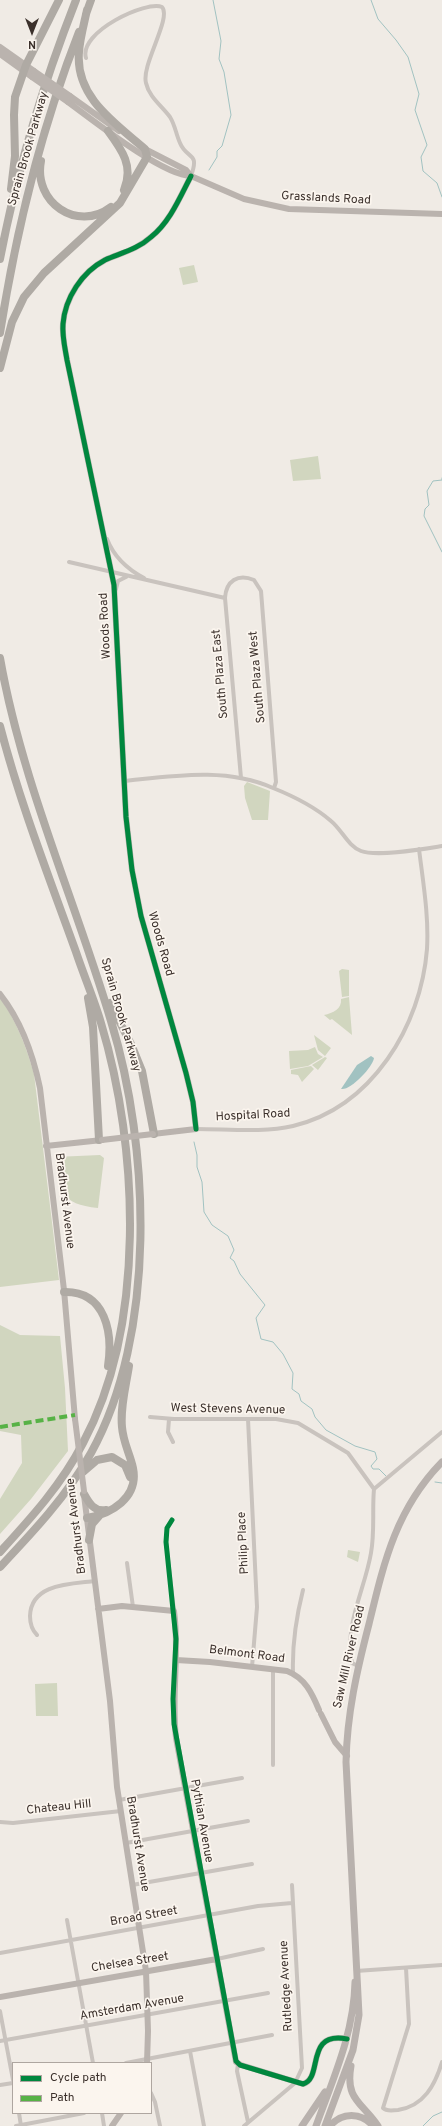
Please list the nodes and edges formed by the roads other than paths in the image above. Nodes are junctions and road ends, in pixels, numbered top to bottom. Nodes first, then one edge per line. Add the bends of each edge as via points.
1 (59, 0) edge
2 (76, 0) edge
3 (91, 0) edge
4 (87, 10) junction
5 (0, 47) edge
6 (0, 54) edge
7 (86, 58) dead end
8 (25, 68) junction
9 (69, 99) junction
10 (48, 119) junction
11 (108, 131) junction
12 (146, 153) junction
13 (191, 176) junction
14 (442, 214) edge
15 (0, 257) edge
16 (0, 333) edge
17 (0, 368) edge
18 (102, 528) junction
19 (69, 562) dead end
20 (111, 572) junction
21 (129, 577) junction
22 (241, 577) joint
23 (149, 581) junction
24 (115, 595) junction
25 (225, 598) junction
26 (0, 658) edge
27 (0, 726) edge
28 (241, 778) junction
29 (124, 781) junction
30 (274, 788) junction
31 (442, 846) edge
32 (419, 849) junction
33 (82, 970) junction
34 (98, 979) junction
35 (0, 994) edge
36 (196, 1129) junction
37 (154, 1134) junction
38 (101, 1140) junction
39 (46, 1146) junction
40 (64, 1292) junction
41 (131, 1333) junction
42 (101, 1405) junction
43 (150, 1417) dead end
44 (169, 1419) junction
45 (248, 1419) junction
46 (442, 1432) edge
47 (173, 1442) dead end
48 (442, 1462) edge
49 (73, 1482) junction
50 (374, 1489) junction
51 (84, 1493) junction
52 (104, 1512) junction
53 (86, 1516) junction
54 (172, 1520) dead end
55 (89, 1540) junction
56 (0, 1552) edge
57 (128, 1563) dead end
58 (0, 1567) edge
59 (94, 1581) junction
60 (303, 1590) dead end
61 (133, 1607) junction
62 (98, 1609) junction
63 (174, 1611) junction
64 (37, 1635) dead end
65 (176, 1660) junction
66 (358, 1666) junction
67 (252, 1667) junction
68 (273, 1669) junction
69 (293, 1673) junction
70 (346, 1756) junction
71 (273, 1765) dead end
72 (242, 1778) dead end
73 (185, 1788) junction
74 (119, 1800) junction
75 (121, 1812) junction
76 (248, 1821) dead end
77 (0, 1822) edge
78 (193, 1830) junction
79 (126, 1842) junction
80 (252, 1864) dead end
81 (201, 1873) junction
82 (132, 1885) junction
83 (292, 1885) dead end
84 (292, 1903) junction
85 (209, 1916) junction
86 (68, 1920) dead end
87 (140, 1929) junction
88 (71, 1940) junction
89 (263, 1949) dead end
90 (0, 1953) edge
91 (218, 1959) junction
92 (442, 1966) edge
93 (406, 1968) junction
94 (146, 1971) junction
95 (356, 1972) junction
96 (78, 1982) junction
97 (268, 1993) dead end
98 (0, 1997) edge
99 (225, 2001) junction
100 (0, 2011) edge
101 (148, 2015) junction
102 (85, 2026) junction
103 (272, 2036) dead end
104 (347, 2039) junction
105 (6, 2040) junction
106 (0, 2041) edge
107 (232, 2043) junction
108 (355, 2043) junction
109 (190, 2051) junction
110 (147, 2061) edge
111 (93, 2062) edge
112 (136, 2062) edge
113 (442, 2062) edge
114 (238, 2064) junction
115 (12, 2075) edge
116 (334, 2076) junction
117 (12, 2081) edge
118 (295, 2083) junction
119 (0, 2085) edge
120 (152, 2095) edge
121 (19, 2114) edge
122 (79, 2114) edge
123 (102, 2114) edge
124 (120, 2114) edge
125 (248, 2122) junction
126 (20, 2126) edge
127 (104, 2126) edge
128 (112, 2126) edge
129 (160, 2126) edge
130 (204, 2126) edge
131 (244, 2126) edge
132 (302, 2126) edge
133 (316, 2126) edge
134 (325, 2126) edge
135 (330, 2126) edge
136 (373, 2126) edge
137 (378, 2126) edge

1 - 8 highway
2 - 15 highway, Sprain Brook Parkway via 32,130
3 - 4 highway, Sprain Brook Parkway
4 - 10 highway, Sprain Brook Parkway
4 - 12 highway via 79,57 80,73 85,88 101,109
5 - 8 street, Grasslands Road
6 - 8 street, Grasslands Road
7 - 13 street via 87,45 107,22 119,14 151,3 164,10 164,21 148,62 145,81 153,97 171,118 180,144 193,157
8 - 9 street, Grasslands Road, bridge
8 - 15 highway via 14,106 14,165
9 - 11 street, Grasslands Road
9 - 12 street, Grasslands Road
10 - 11 highway via 40,165 40,182 59,209 73,215 87,216 103,212 116,202 124,190 128,178 127,161
10 - 16 highway, Sprain Brook Parkway via 20,229
11 - 12 street, Grasslands Road
12 - 13 street, Grasslands Road via 186,170
12 - 17 highway via 120,203 28,291 12,322
13 - 14 street, Grasslands Road via 244,199 289,209
13 - 18 street, Woods Road via 167,221 160,229 143,244 103,261 94,268 76,286 65,310 63,324 66,354
18 - 20 street, Woods Road
18 - 23 street via 108,543 120,560 135,574
19 - 20 street
20 - 21 street
20 - 24 street, Woods Road
21 - 23 street
21 - 24 street via 118,581
22 - 25 street, South Plaza East via 230,582
22 - 30 street, South Plaza West via 254,580 261,591 276,782
23 - 25 street
24 - 29 street, Woods Road
25 - 28 street, South Plaza East
26 - 34 highway, Sprain Brook Parkway via 23,755
27 - 33 highway, Sprain Brook Parkway via 19,791
28 - 29 street via 205,774
28 - 30 street
29 - 36 street, Woods Road via 127,830 136,894 186,1073
30 - 32 street via 313,808 336,825 352,845 364,852
31 - 32 street
32 - 36 street, Hospital Road via 427,918 425,968 410,1021 387,1061 347,1101 316,1119 277,1129
33 - 38 highway via 93,1027
33 - 42 highway, Sprain Brook Parkway via 98,1013 114,1071 124,1131 129,1191 124,1306 114,1360
34 - 37 highway via 139,1064
34 - 41 highway, Sprain Brook Parkway via 124,1068 137,1155 139,1249
35 - 39 street, Bradhurst Avenue via 18,1023 33,1058 40,1088
36 - 37 street, Hospital Road
37 - 38 street, Hospital Road, bridge
38 - 39 street, Hospital Road
39 - 40 street, Bradhurst Avenue
40 - 42 highway via 79,1293 88,1297 96,1304 104,1318 110,1354
40 - 51 street, Bradhurst Avenue, bridge
41 - 49 highway, Sprain Brook Parkway via 112,1406 96,1444
41 - 52 highway via 122,1422 124,1440 133,1468 133,1481 124,1501 114,1509
42 - 56 highway, Sprain Brook Parkway via 84,1444 66,1473 34,1515
43 - 44 street, West Stevens Avenue
44 - 45 street, West Stevens Avenue
44 - 47 street via 168,1432
45 - 50 street, West Stevens Avenue via 283,1419 298,1423 348,1453
45 - 67 street, Philip Place via 257,1607
46 - 50 street
48 - 66 main road, Saw Mill River Road via 416,1493 393,1538 384,1562
49 - 52 highway via 100,1458 112,1457 123,1462 129,1472 128,1487 119,1501
49 - 58 highway, Sprain Brook Parkway
50 - 66 street via 374,1536 352,1628 351,1657 352,1663
51 - 52 highway via 93,1508
51 - 53 street, Bradhurst Avenue
52 - 53 highway
52 - 55 highway via 93,1522
53 - 55 street, Bradhurst Avenue
54 - 63 street, Pythian Avenue via 166,1528 166,1542
55 - 59 street, Bradhurst Avenue
57 - 61 street
59 - 62 street, Bradhurst Avenue
59 - 64 street via 52,1588 41,1594 33,1604 30,1616 32,1630
60 - 69 street via 292,1644
61 - 62 street
61 - 63 street
62 - 74 street, Bradhurst Avenue via 111,1708
63 - 65 street, Pythian Avenue
65 - 67 street, Belmont Road
65 - 73 street, Pythian Avenue via 174,1724
66 - 70 main road, Saw Mill River Road via 350,1706
67 - 68 street, Belmont Road
68 - 69 street, Belmont Road
68 - 71 street
69 - 70 street, Belmont Road via 308,1686 334,1742
70 - 95 main road, Saw Mill River Road
72 - 73 street
73 - 74 street
73 - 78 street, Pythian Avenue
74 - 75 street, Bradhurst Avenue
75 - 77 street, Chateau Hill via 13,1823
75 - 79 street, Bradhurst Avenue
76 - 78 street
78 - 79 street
78 - 81 street, Pythian Avenue
79 - 82 street, Bradhurst Avenue
80 - 81 street
81 - 82 street
81 - 85 street, Pythian Avenue
82 - 87 street, Bradhurst Avenue
83 - 84 street, Rutledge Avenue
84 - 85 street, Broad Street
84 - 118 street, Rutledge Avenue via 303,2060 301,2072
85 - 87 street, Broad Street
85 - 91 street, Pythian Avenue
86 - 88 street
87 - 88 street, Broad Street
87 - 94 street, Bradhurst Avenue
88 - 90 street, Broad Street
88 - 96 street
89 - 91 street, Chelsea Street
91 - 94 street, Chelsea Street
91 - 99 street, Pythian Avenue
92 - 93 street
93 - 95 street
93 - 113 street via 409,2024 383,2106 386,2110 413,2105 430,2090
94 - 96 street, Chelsea Street
94 - 101 street, Bradhurst Avenue
95 - 104 main road, Saw Mill River Road via 354,2008
95 - 108 main road, Saw Mill River Road via 360,2001
96 - 98 street, Chelsea Street
96 - 102 street
97 - 99 street, Amsterdam Avenue
99 - 101 street, Amsterdam Avenue
99 - 107 street, Pythian Avenue
100 - 105 street
101 - 102 street, Amsterdam Avenue
101 - 110 street, Bradhurst Avenue
102 - 105 street, Amsterdam Avenue
102 - 111 street
103 - 107 street
104 - 116 main road, Saw Mill River Road
104 - 118 street via 335,2038 325,2042 319,2051 308,2082 301,2085
105 - 106 street, Amsterdam Avenue
105 - 115 street
107 - 109 street
107 - 114 street, Pythian Avenue
108 - 134 main road
108 - 137 main road via 349,2077 350,2091
109 - 110 street
109 - 130 street
110 - 112 street
114 - 118 street
114 - 125 street
116 - 132 main road
116 - 133 main road
117 - 119 street
118 - 125 street
120 - 129 street
121 - 126 street
122 - 126 street
123 - 127 street
124 - 128 street
125 - 131 street
135 - 136 main road via 339,2119 349,2116 364,2118

